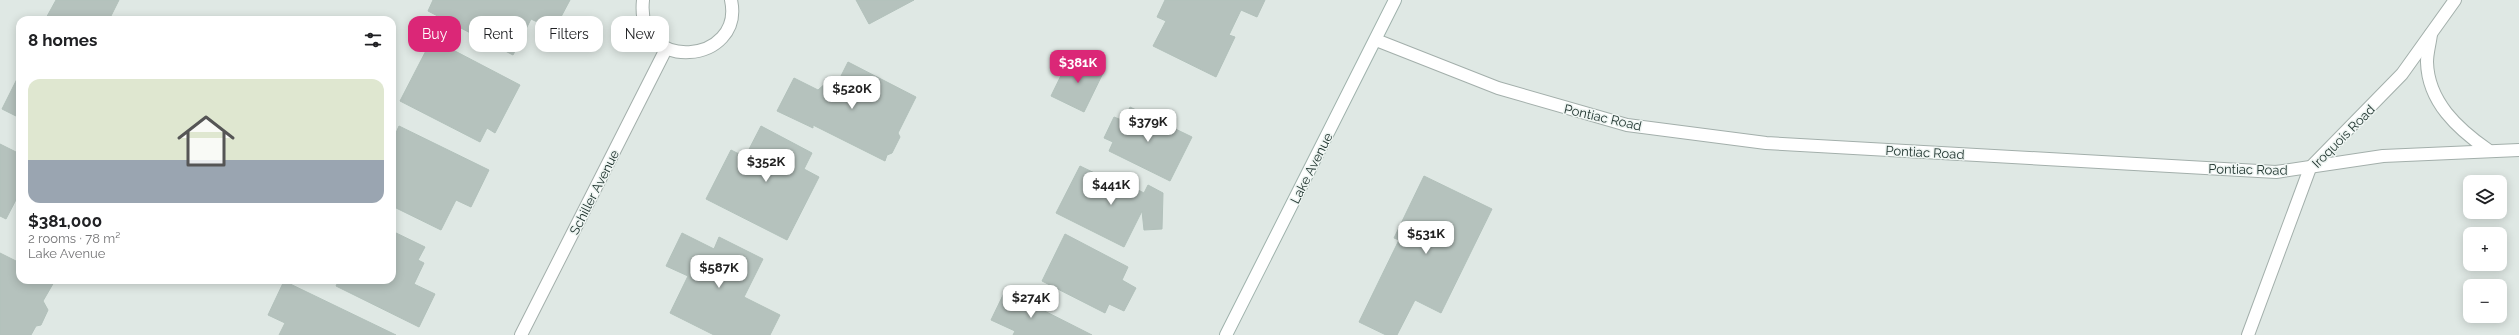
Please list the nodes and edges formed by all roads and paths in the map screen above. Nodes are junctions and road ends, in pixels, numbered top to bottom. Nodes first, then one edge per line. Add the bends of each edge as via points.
1 (643, 0) edge
2 (731, 0) edge
3 (1395, 0) edge
4 (2455, 0) edge
5 (643, 16) edge
6 (2432, 31) junction
7 (1376, 40) junction
8 (669, 49) edge
9 (664, 52) edge
10 (2488, 150) junction
11 (2519, 150) edge
12 (2310, 168) junction
13 (521, 335) edge
14 (1226, 335) edge
15 (2248, 335) edge

1 - 5 street
2 - 8 street via 730,22 717,42 694,53 679,53
3 - 7 street, Lake Avenue
4 - 6 street, Iroquois Road
6 - 10 street via 2427,62 2431,87 2444,111 2462,131
6 - 12 street, Iroquois Road via 2402,74
7 - 12 street, Pontiac Road via 1498,88 1627,125 1766,143 2276,172
7 - 14 street, Lake Avenue
9 - 13 street, Schiller Avenue
10 - 11 street, Pontiac Road
10 - 12 street, Pontiac Road via 2383,156
12 - 15 street, Iroquois Road

